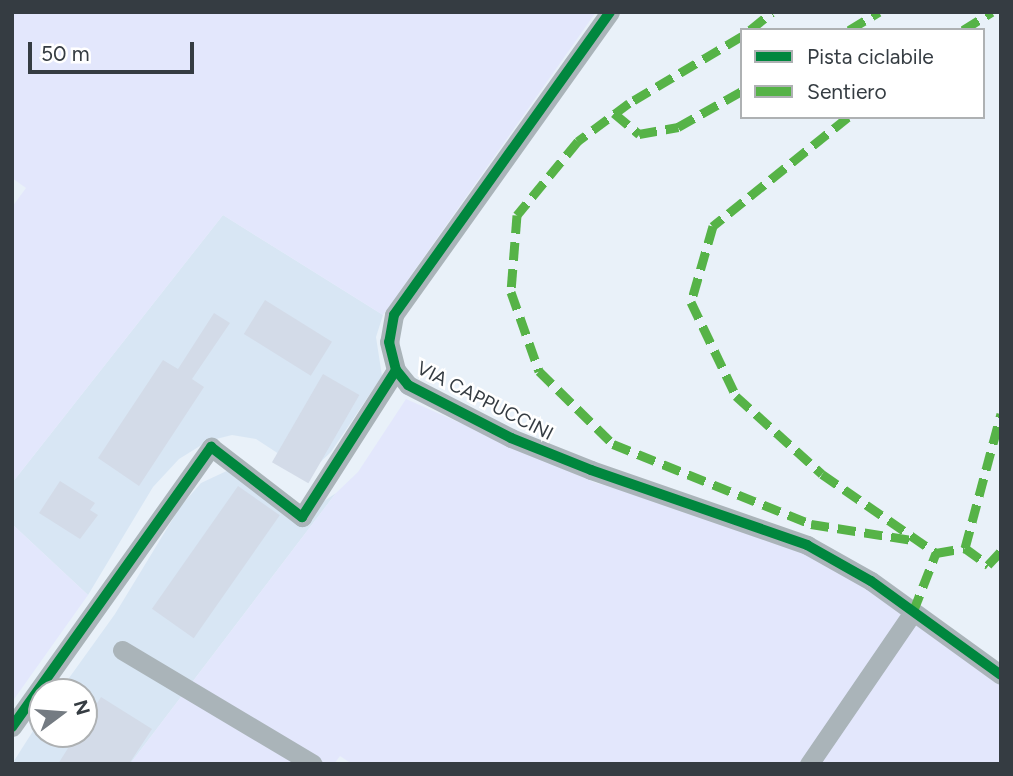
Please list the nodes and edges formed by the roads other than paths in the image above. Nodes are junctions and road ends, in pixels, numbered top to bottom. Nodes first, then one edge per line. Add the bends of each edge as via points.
1 (610, 12) edge
2 (396, 370) junction
3 (913, 612) junction
4 (122, 650) dead end
5 (1001, 675) edge
6 (12, 727) edge
7 (313, 764) edge
8 (809, 764) edge

1 - 2 street, VIA CAPPUCCINI via 394,315 389,342
2 - 3 street, VIA CAPPUCCINI via 408,385 511,438 807,545 871,581
2 - 6 street via 302,517 211,447
3 - 5 street, VIA CAPPUCCINI
3 - 8 street
4 - 7 street

